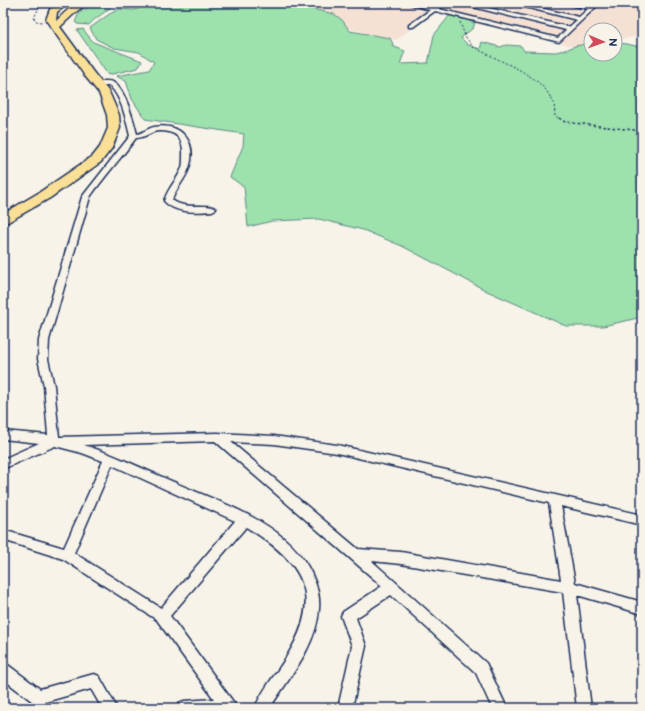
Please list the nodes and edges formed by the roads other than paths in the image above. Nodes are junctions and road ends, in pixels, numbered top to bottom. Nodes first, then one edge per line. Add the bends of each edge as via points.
1 (65, 3) edge
2 (85, 3) edge
3 (410, 3) edge
4 (443, 3) edge
5 (512, 3) edge
6 (566, 3) edge
7 (597, 3) edge
8 (474, 4) edge
9 (592, 8) junction
10 (435, 9) junction
11 (460, 15) junction
12 (581, 19) junction
13 (56, 26) junction
14 (411, 26) dead end
15 (570, 29) junction
16 (98, 84) junction
17 (134, 136) junction
18 (212, 209) dead end
19 (3, 219) edge
20 (3, 435) edge
21 (217, 437) junction
22 (54, 441) junction
23 (109, 459) junction
24 (3, 464) edge
25 (554, 500) junction
26 (244, 520) junction
27 (642, 520) edge
28 (3, 535) edge
29 (355, 554) junction
30 (67, 555) junction
31 (569, 587) junction
32 (390, 588) junction
33 (642, 608) edge
34 (162, 616) junction
35 (3, 670) edge
36 (228, 707) edge
37 (110, 708) edge
38 (184, 708) edge
39 (262, 708) edge
40 (345, 708) edge
41 (500, 708) edge
42 (584, 708) edge

1 - 13 main road via 52,12 51,20
2 - 13 main road via 74,9
3 - 10 street
4 - 10 street
5 - 12 street
6 - 9 street
7 - 9 street
8 - 11 street
8 - 15 street
9 - 12 street
10 - 11 street
10 - 14 street
11 - 15 street via 559,40
12 - 15 street
13 - 16 main road
16 - 17 street via 112,84 117,90
16 - 19 main road via 104,92 114,120 114,128 106,148 97,159 45,195
17 - 18 street via 144,136 158,129 176,130 182,135 187,147 186,167 170,190 168,201 173,206 182,208
17 - 22 street via 86,197 44,340 43,358
20 - 22 street
21 - 22 street
21 - 25 street via 274,440 338,449
21 - 29 street
22 - 23 street
22 - 24 street
23 - 26 street
23 - 30 street
25 - 27 street
25 - 31 street
26 - 34 street
26 - 39 street via 266,533 291,553 299,563 312,592 313,608 300,648
28 - 30 street
29 - 31 street via 409,559
29 - 32 street
30 - 34 street
31 - 33 street
31 - 42 street
32 - 40 street via 348,616 359,646
32 - 41 street via 481,668
34 - 36 street
35 - 37 street via 38,697 94,681
36 - 38 street

